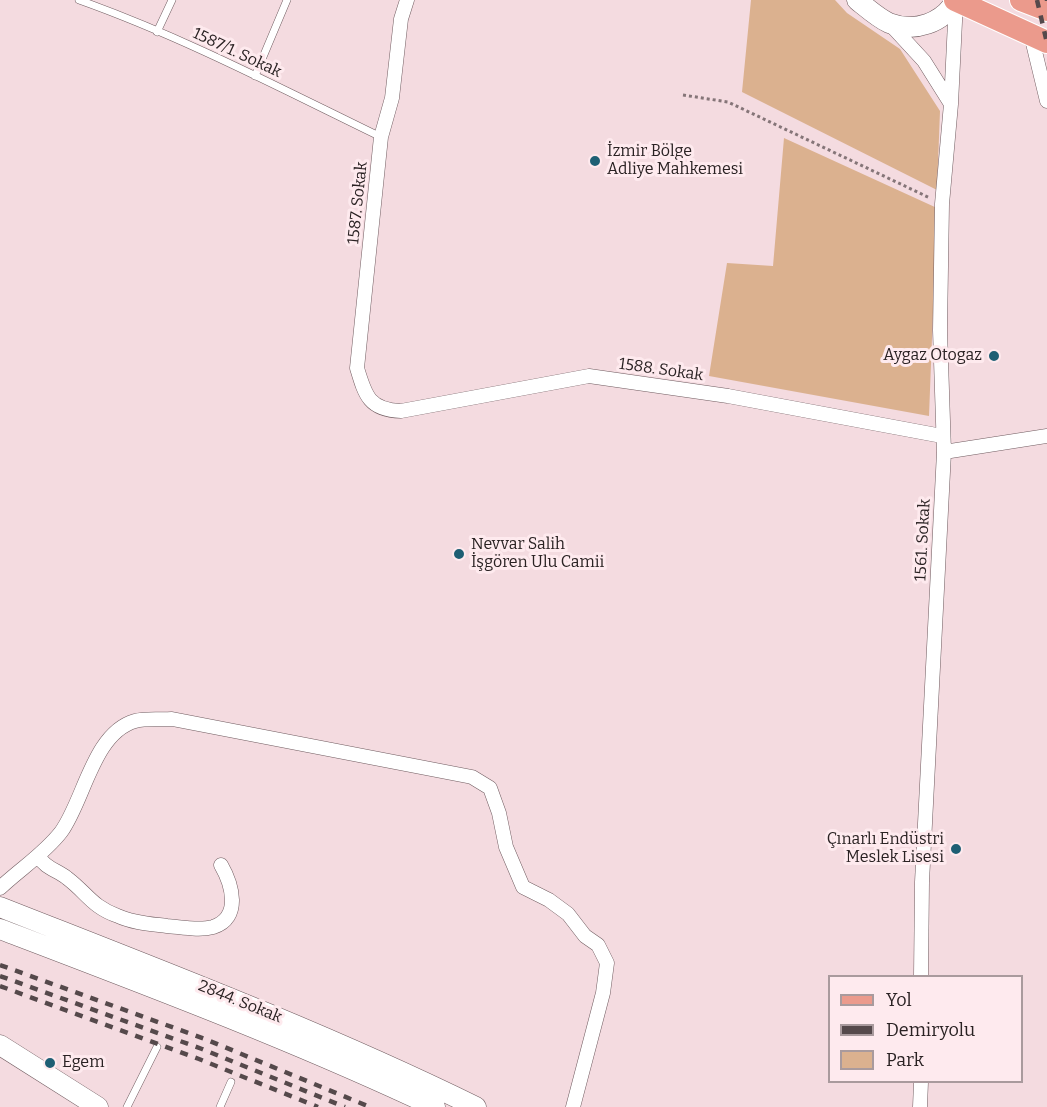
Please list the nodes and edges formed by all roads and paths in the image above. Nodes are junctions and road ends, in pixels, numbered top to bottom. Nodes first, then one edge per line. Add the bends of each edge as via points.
1 (79, 0) edge
2 (172, 0) edge
3 (287, 0) edge
4 (407, 0) edge
5 (858, 0) edge
6 (956, 0) edge
7 (1021, 0) edge
8 (1047, 10) edge
9 (889, 23) junction
10 (157, 32) junction
11 (1039, 39) edge
12 (255, 76) junction
13 (684, 95) dead end
14 (1047, 101) edge
15 (951, 105) junction
16 (381, 137) junction
17 (942, 204) junction
18 (375, 407) joint
19 (942, 436) junction
20 (1047, 436) edge
21 (944, 452) junction
22 (39, 857) junction
23 (220, 865) dead end
24 (0, 888) edge
25 (0, 907) edge
26 (0, 929) edge
27 (921, 975) edge
28 (0, 1045) edge
29 (157, 1047) dead end
30 (231, 1082) dead end
31 (921, 1083) edge
32 (98, 1107) edge
33 (127, 1107) edge
34 (220, 1107) edge
35 (435, 1107) edge
36 (476, 1107) edge
37 (573, 1107) edge
38 (921, 1107) edge

1 - 10 lane, 1587/1. Sokak
2 - 10 lane
3 - 12 lane
4 - 16 street, 1587. Sokak via 401,19 392,98
5 - 9 main road
6 - 9 main road via 945,16 927,25
6 - 11 main road
6 - 15 street, 1561. Sokak
7 - 8 main road
9 - 15 street via 924,61
10 - 12 lane, 1587/1. Sokak
11 - 14 street
12 - 16 lane, 1587/1. Sokak
13 - 17 path via 728,102
15 - 17 street, 1561. Sokak
16 - 18 street, 1587. Sokak via 357,368 364,392
17 - 19 street, 1561. Sokak
18 - 19 street, 1588. Sokak via 400,411 589,376 728,396
19 - 21 street, 1561. Sokak
20 - 21 street
21 - 27 street, 1561. Sokak via 922,882
22 - 23 street via 99,908 138,922 191,928 213,927 226,919 233,906 231,888
22 - 24 street
22 - 37 street via 62,831 107,741 120,727 136,720 172,719 472,777 490,788 506,847 523,887 568,914 585,936 598,945 608,963
25 - 36 main road, 2844. Sokak via 299,1026
26 - 35 main road, 2844. Sokak via 265,1032
28 - 32 main road
29 - 33 lane
30 - 34 lane
31 - 38 street

